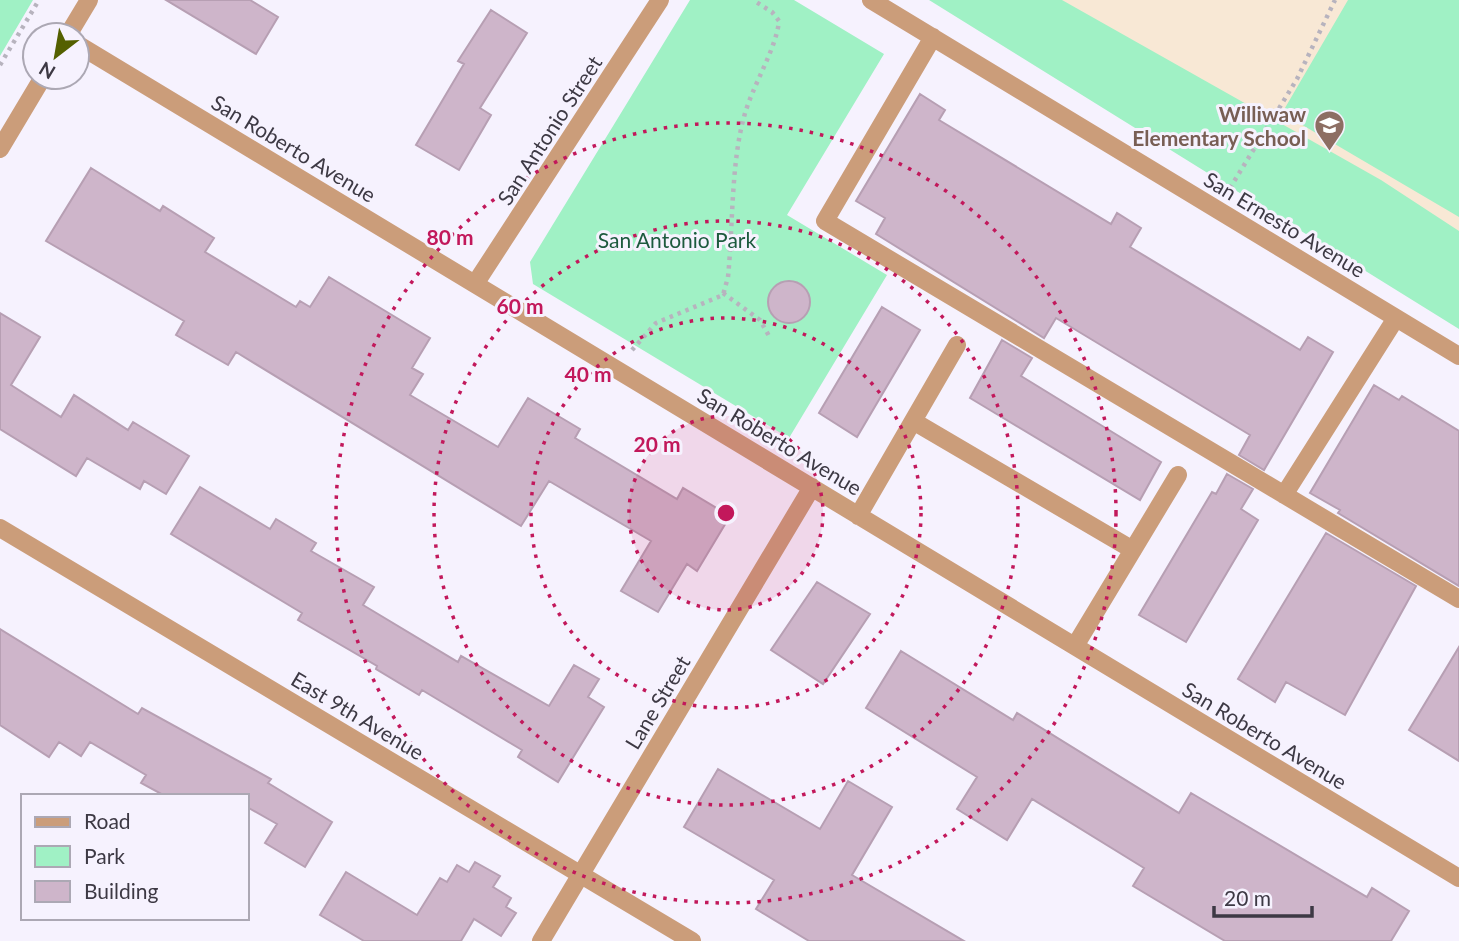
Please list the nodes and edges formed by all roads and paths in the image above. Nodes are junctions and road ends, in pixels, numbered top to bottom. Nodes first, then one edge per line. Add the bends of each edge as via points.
1 (39, 0) edge
2 (89, 0) edge
3 (660, 0) edge
4 (752, 0) edge
5 (871, 0) edge
6 (1335, 0) edge
7 (76, 21) edge
8 (933, 37) junction
9 (91, 52) edge
10 (0, 65) edge
11 (35, 91) edge
12 (0, 149) edge
13 (1217, 210) junction
14 (475, 284) junction
15 (723, 293) junction
16 (1396, 318) junction
17 (769, 337) dead end
18 (957, 345) dead end
19 (632, 350) dead end
20 (1459, 356) edge
21 (913, 421) junction
22 (1178, 475) dead end
23 (812, 487) junction
24 (1284, 495) junction
25 (858, 516) junction
26 (0, 528) edge
27 (1133, 550) junction
28 (1459, 599) edge
29 (1074, 646) junction
30 (580, 874) junction
31 (1459, 878) edge
32 (541, 941) edge
33 (692, 941) edge

1 - 10 path
2 - 7 street
3 - 14 street, San Antonio Street
4 - 15 path via 779,21 778,34 743,118
5 - 8 street, San Ernesto Avenue
6 - 13 path via 1297,79
8 - 13 street, San Ernesto Avenue
8 - 24 street via 825,221
9 - 14 street, San Roberto Avenue
11 - 12 street
13 - 16 street, San Ernesto Avenue
14 - 23 street, San Roberto Avenue
15 - 17 path via 760,320
15 - 19 path via 656,323
16 - 20 street, San Ernesto Avenue
16 - 24 street
18 - 21 street
21 - 25 street
21 - 27 street
22 - 27 street
23 - 25 street, San Roberto Avenue
23 - 30 street, Lane Street
24 - 28 street
25 - 29 street, San Roberto Avenue
26 - 30 street, East 9th Avenue
27 - 29 street
29 - 31 street, San Roberto Avenue
30 - 32 street, Lane Street
30 - 33 street, East 9th Avenue

